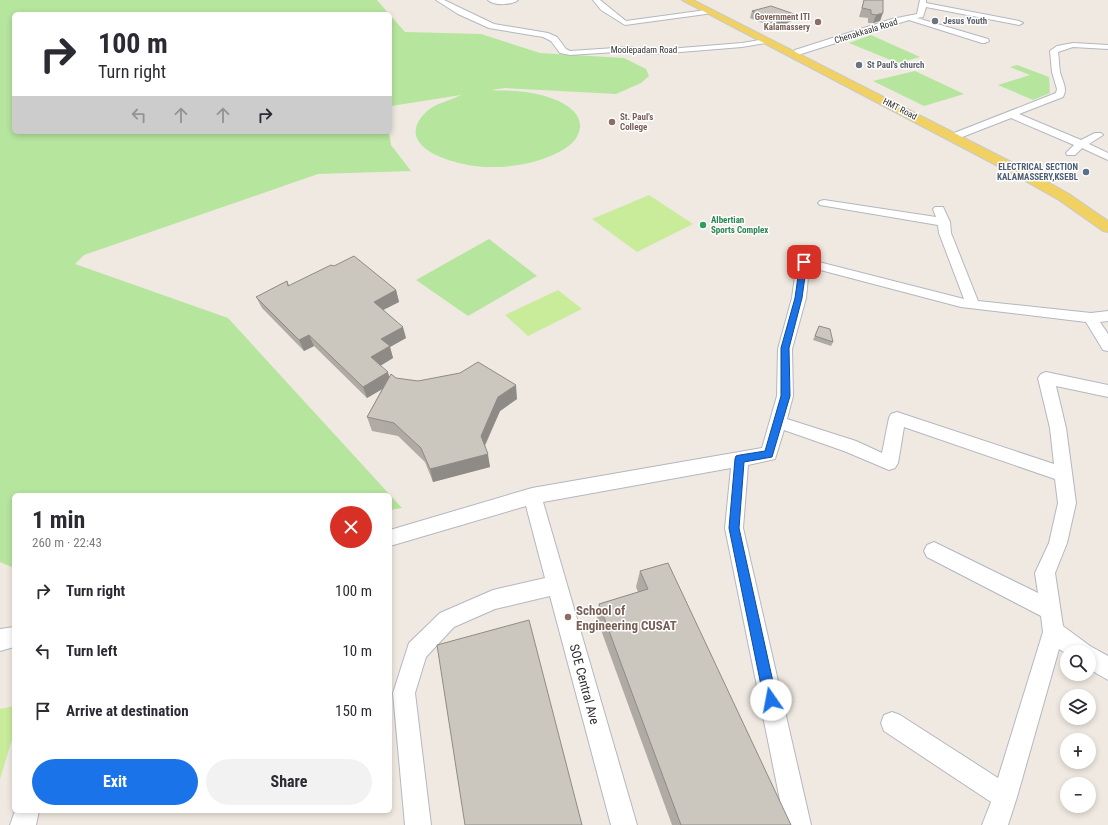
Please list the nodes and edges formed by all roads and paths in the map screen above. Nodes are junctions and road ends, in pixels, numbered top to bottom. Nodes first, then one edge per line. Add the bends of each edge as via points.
1 (440, 0) edge
2 (451, 0) edge
3 (492, 0) edge
4 (515, 0) edge
5 (596, 0) edge
6 (686, 0) edge
7 (695, 0) edge
8 (923, 2) edge
9 (706, 12) junction
10 (910, 18) junction
11 (1019, 23) dead end
12 (738, 25) junction
13 (766, 41) junction
14 (985, 41) dead end
15 (1108, 47) edge
16 (798, 52) junction
17 (812, 62) junction
18 (1010, 114) junction
19 (1098, 134) dead end
20 (957, 136) junction
21 (1081, 144) junction
22 (1071, 153) dead end
23 (1108, 157) edge
24 (824, 203) dead end
25 (939, 209) dead end
26 (1108, 216) edge
27 (944, 222) junction
28 (1108, 228) edge
29 (973, 305) junction
30 (1108, 316) edge
31 (1091, 318) junction
32 (1108, 346) edge
33 (1108, 391) edge
34 (778, 422) junction
35 (740, 459) junction
36 (1064, 475) junction
37 (532, 496) junction
38 (392, 537) edge
39 (934, 551) dead end
40 (557, 585) junction
41 (1050, 610) junction
42 (1053, 632) junction
43 (12, 637) edge
44 (0, 640) edge
45 (1072, 645) edge
46 (1096, 661) edge
47 (1108, 669) edge
48 (892, 723) dead end
49 (1005, 797) junction
50 (26, 813) edge
51 (23, 825) edge
52 (418, 825) edge
53 (624, 825) edge
54 (798, 825) edge
55 (995, 825) edge

1 - 2 street
1 - 13 street, Moolepadam Road via 492,26 545,35 554,39 563,51 570,53 630,49 668,51
3 - 4 street
5 - 9 street via 625,23
6 - 9 main road, HMT Road
7 - 12 main road, HMT Road
8 - 10 street, Chenakkaala Road via 920,15
8 - 11 street
9 - 12 main road, HMT Road
10 - 14 street
10 - 16 street, Chenakkaala Road
12 - 13 main road, HMT Road
12 - 16 main road, HMT Road
13 - 17 main road, HMT Road
15 - 18 street via 1068,45 1054,51 1060,95
16 - 17 main road, HMT Road
17 - 20 main road, HMT Road
18 - 20 street
18 - 21 street
19 - 21 street
20 - 26 main road, HMT Road via 1052,182
20 - 28 main road, HMT Road via 1064,197
21 - 22 street
21 - 23 street
24 - 27 street
25 - 27 street
27 - 29 street via 945,233
29 - 31 street
29 - 34 street via 804,262 799,298 785,348 786,396
30 - 31 street
31 - 32 street
33 - 36 street via 1046,378 1058,428
34 - 35 street via 769,454
34 - 36 street via 844,444 889,463 897,418
35 - 37 street
35 - 54 street via 734,528
36 - 41 street via 1067,503 1058,543 1045,573
37 - 38 street
37 - 40 street, SOE Central Ave
39 - 41 street
40 - 52 street via 493,600 447,620 417,651 404,693
40 - 53 street, SOE Central Ave
41 - 42 street
42 - 45 street
42 - 49 street
43 - 44 street
46 - 47 street
48 - 49 street
49 - 55 street
50 - 51 street

